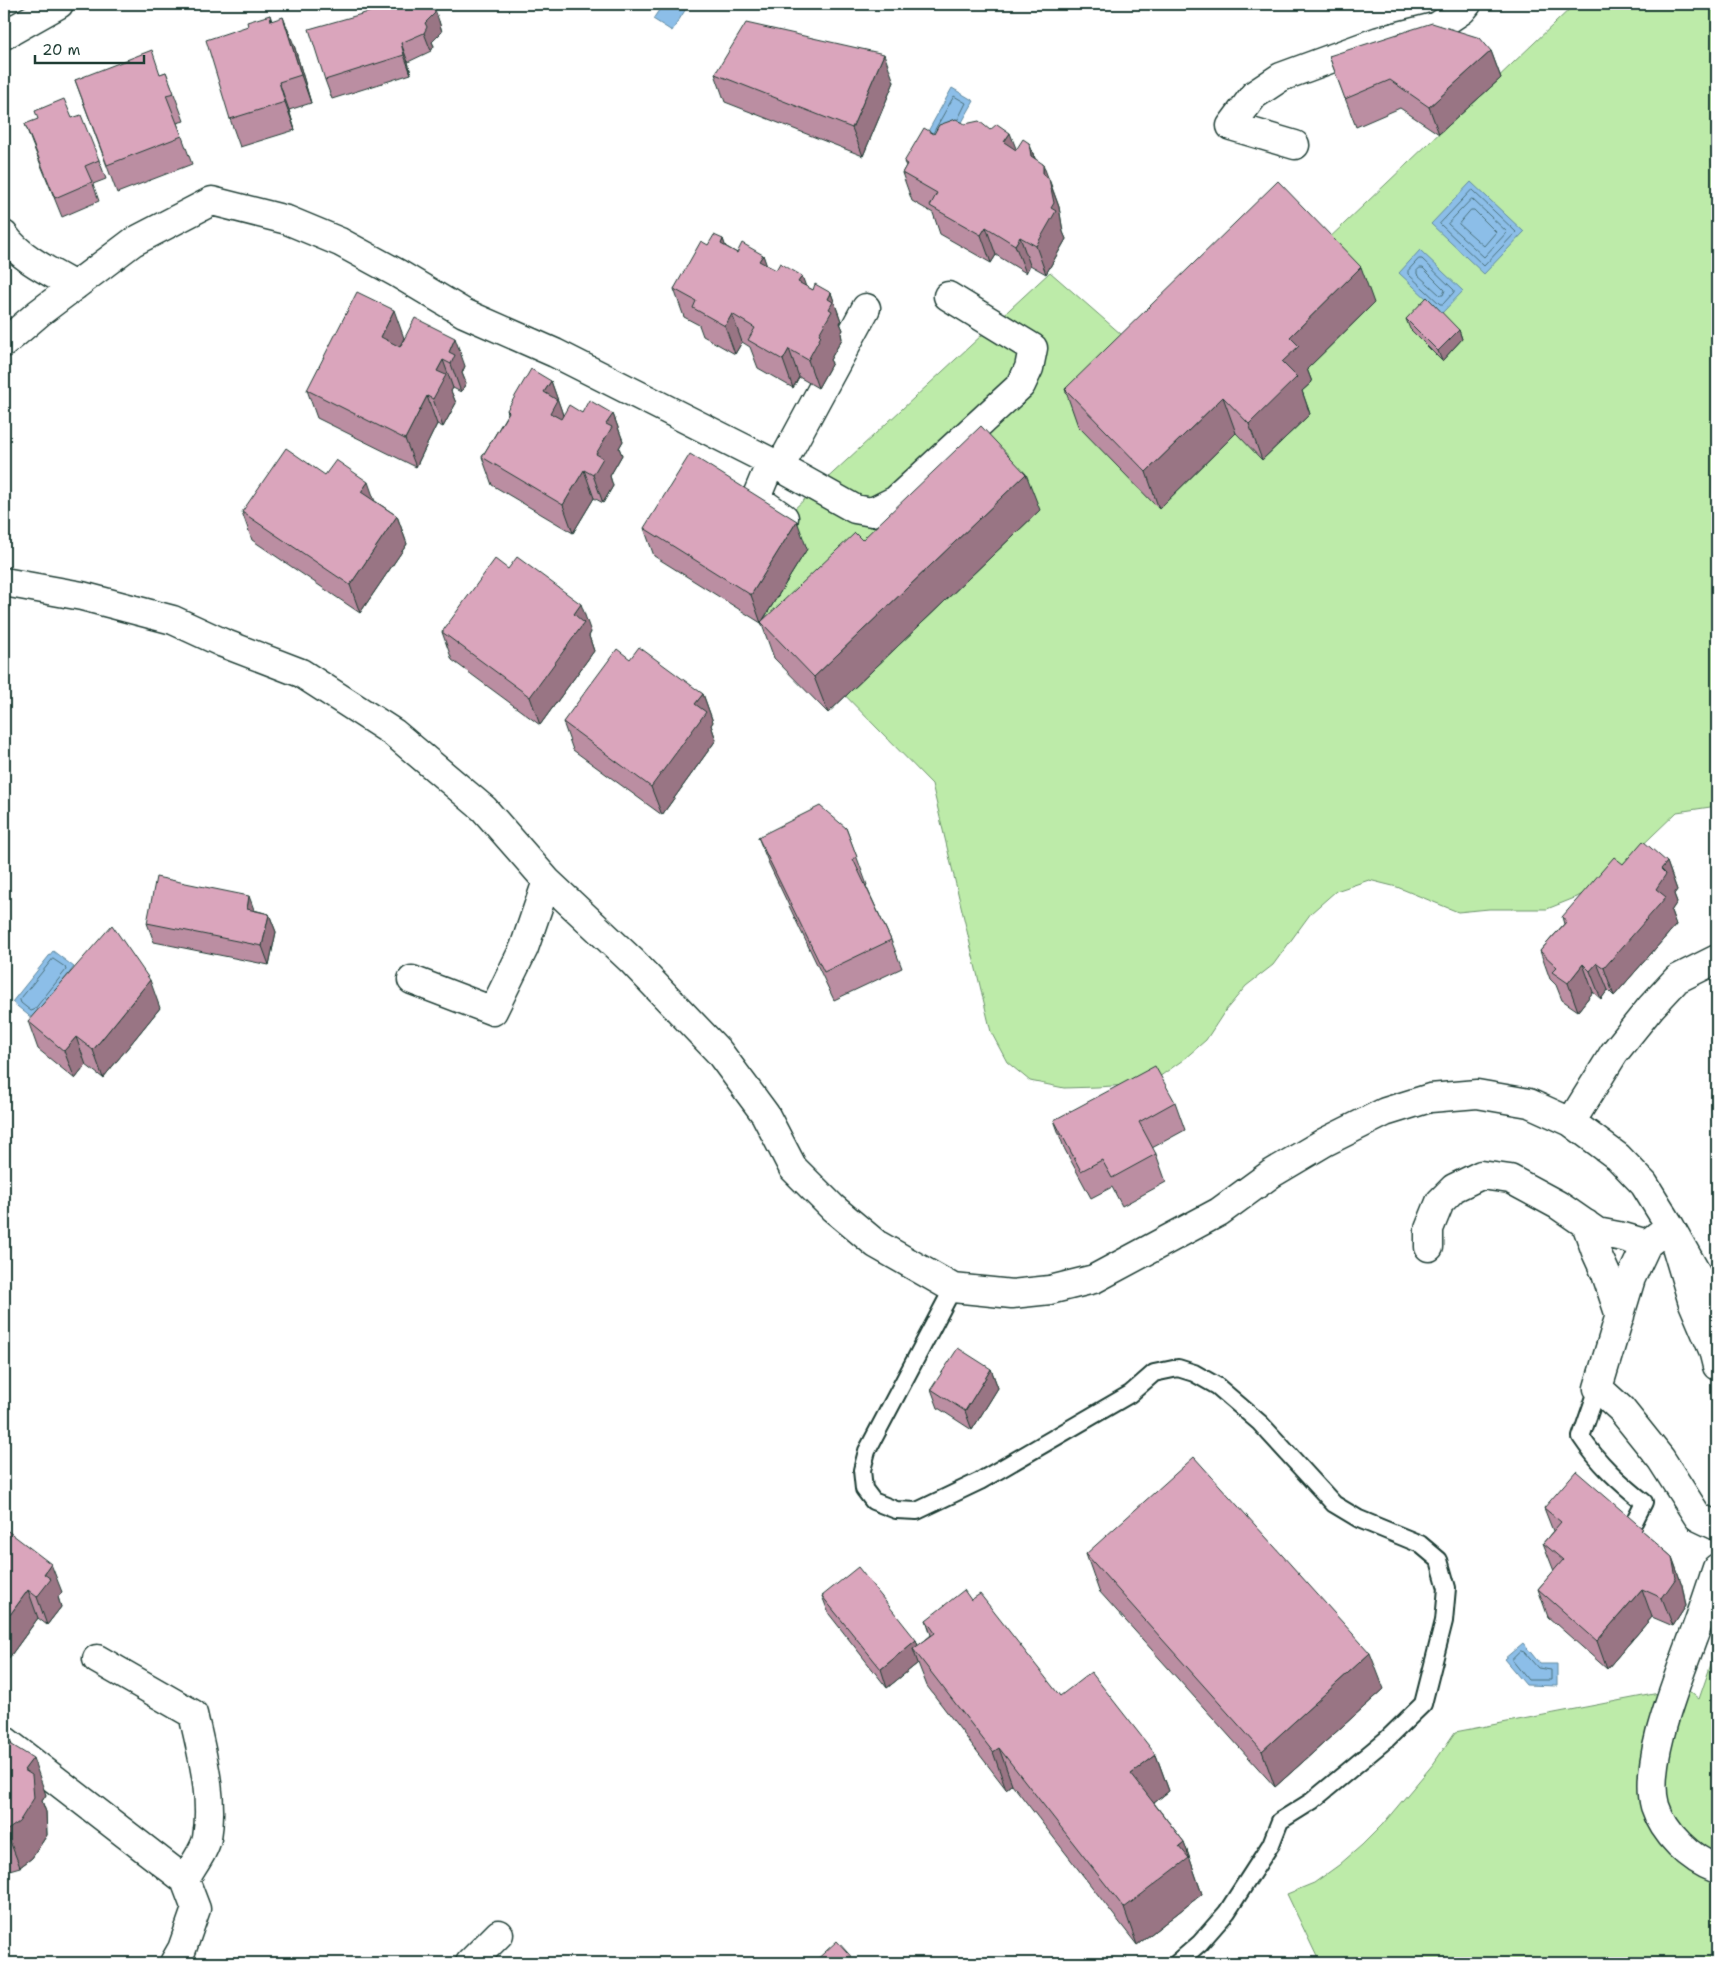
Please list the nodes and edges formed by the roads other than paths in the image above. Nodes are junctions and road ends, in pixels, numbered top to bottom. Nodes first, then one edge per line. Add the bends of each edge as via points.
1 (59, 4) edge
2 (1468, 4) edge
3 (4, 35) edge
4 (1295, 145) dead end
5 (4, 235) edge
6 (75, 286) junction
7 (948, 296) dead end
8 (866, 308) dead end
9 (4, 343) edge
10 (776, 464) junction
11 (791, 523) edge
12 (4, 582) edge
13 (546, 881) junction
14 (1717, 959) edge
15 (412, 980) dead end
16 (1571, 1122) junction
17 (1586, 1224) junction
18 (1670, 1226) junction
19 (1647, 1244) junction
20 (1429, 1247) dead end
21 (953, 1288) junction
22 (1717, 1298) edge
23 (1620, 1316) junction
24 (1717, 1366) edge
25 (1598, 1388) junction
26 (1634, 1522) edge
27 (1717, 1526) edge
28 (1717, 1568) edge
29 (97, 1658) dead end
30 (4, 1740) edge
31 (1717, 1869) edge
32 (186, 1880) junction
33 (499, 1934) dead end
34 (174, 1963) edge
35 (470, 1963) edge
36 (1177, 1963) edge

1 - 3 street
2 - 4 street via 1438,26 1379,41 1281,77 1254,95 1231,126
5 - 6 street via 10,244 43,268
6 - 9 street
6 - 10 street via 133,242 212,201 253,210 288,220 340,242 464,313 555,353
7 - 10 street via 1033,348 1021,386 896,500 872,512 855,509
8 - 10 street
10 - 11 street via 756,498
12 - 13 street via 82,596 173,620 301,673 394,733 484,809
13 - 15 street via 524,948 493,1011
13 - 21 street via 632,961 718,1052 764,1114 793,1168 876,1244
14 - 16 street via 1677,979 1651,1006 1614,1053
16 - 18 street via 1618,1157 1644,1184
16 - 21 street via 1529,1103 1477,1094 1430,1098 1386,1112 1325,1142 1271,1174 1218,1212 1094,1279 1050,1290 1012,1294
17 - 19 street via 1597,1232
17 - 20 street via 1510,1179 1481,1176 1454,1188 1440,1202 1429,1229
17 - 23 street
18 - 19 street
18 - 22 street via 1707,1292
18 - 24 street via 1692,1304
19 - 23 street via 1631,1278
21 - 36 lane via 867,1451 862,1470 864,1489 873,1501 896,1510 917,1511 980,1481 1122,1399 1154,1373 1178,1368 1217,1386 1260,1423 1334,1504 1359,1520 1420,1544 1439,1560 1447,1588 1444,1621 1423,1704 1387,1739 1312,1801 1280,1821 1271,1844 1227,1912
23 - 25 street
25 - 26 lane via 1581,1437 1615,1480 1644,1502
25 - 27 street via 1621,1409 1661,1459 1698,1517
28 - 31 street via 1666,1713 1653,1769 1655,1805 1666,1830 1688,1851
29 - 32 street via 193,1714 205,1764 208,1825 207,1840
30 - 32 street
32 - 34 street via 196,1908 182,1950
33 - 35 street

